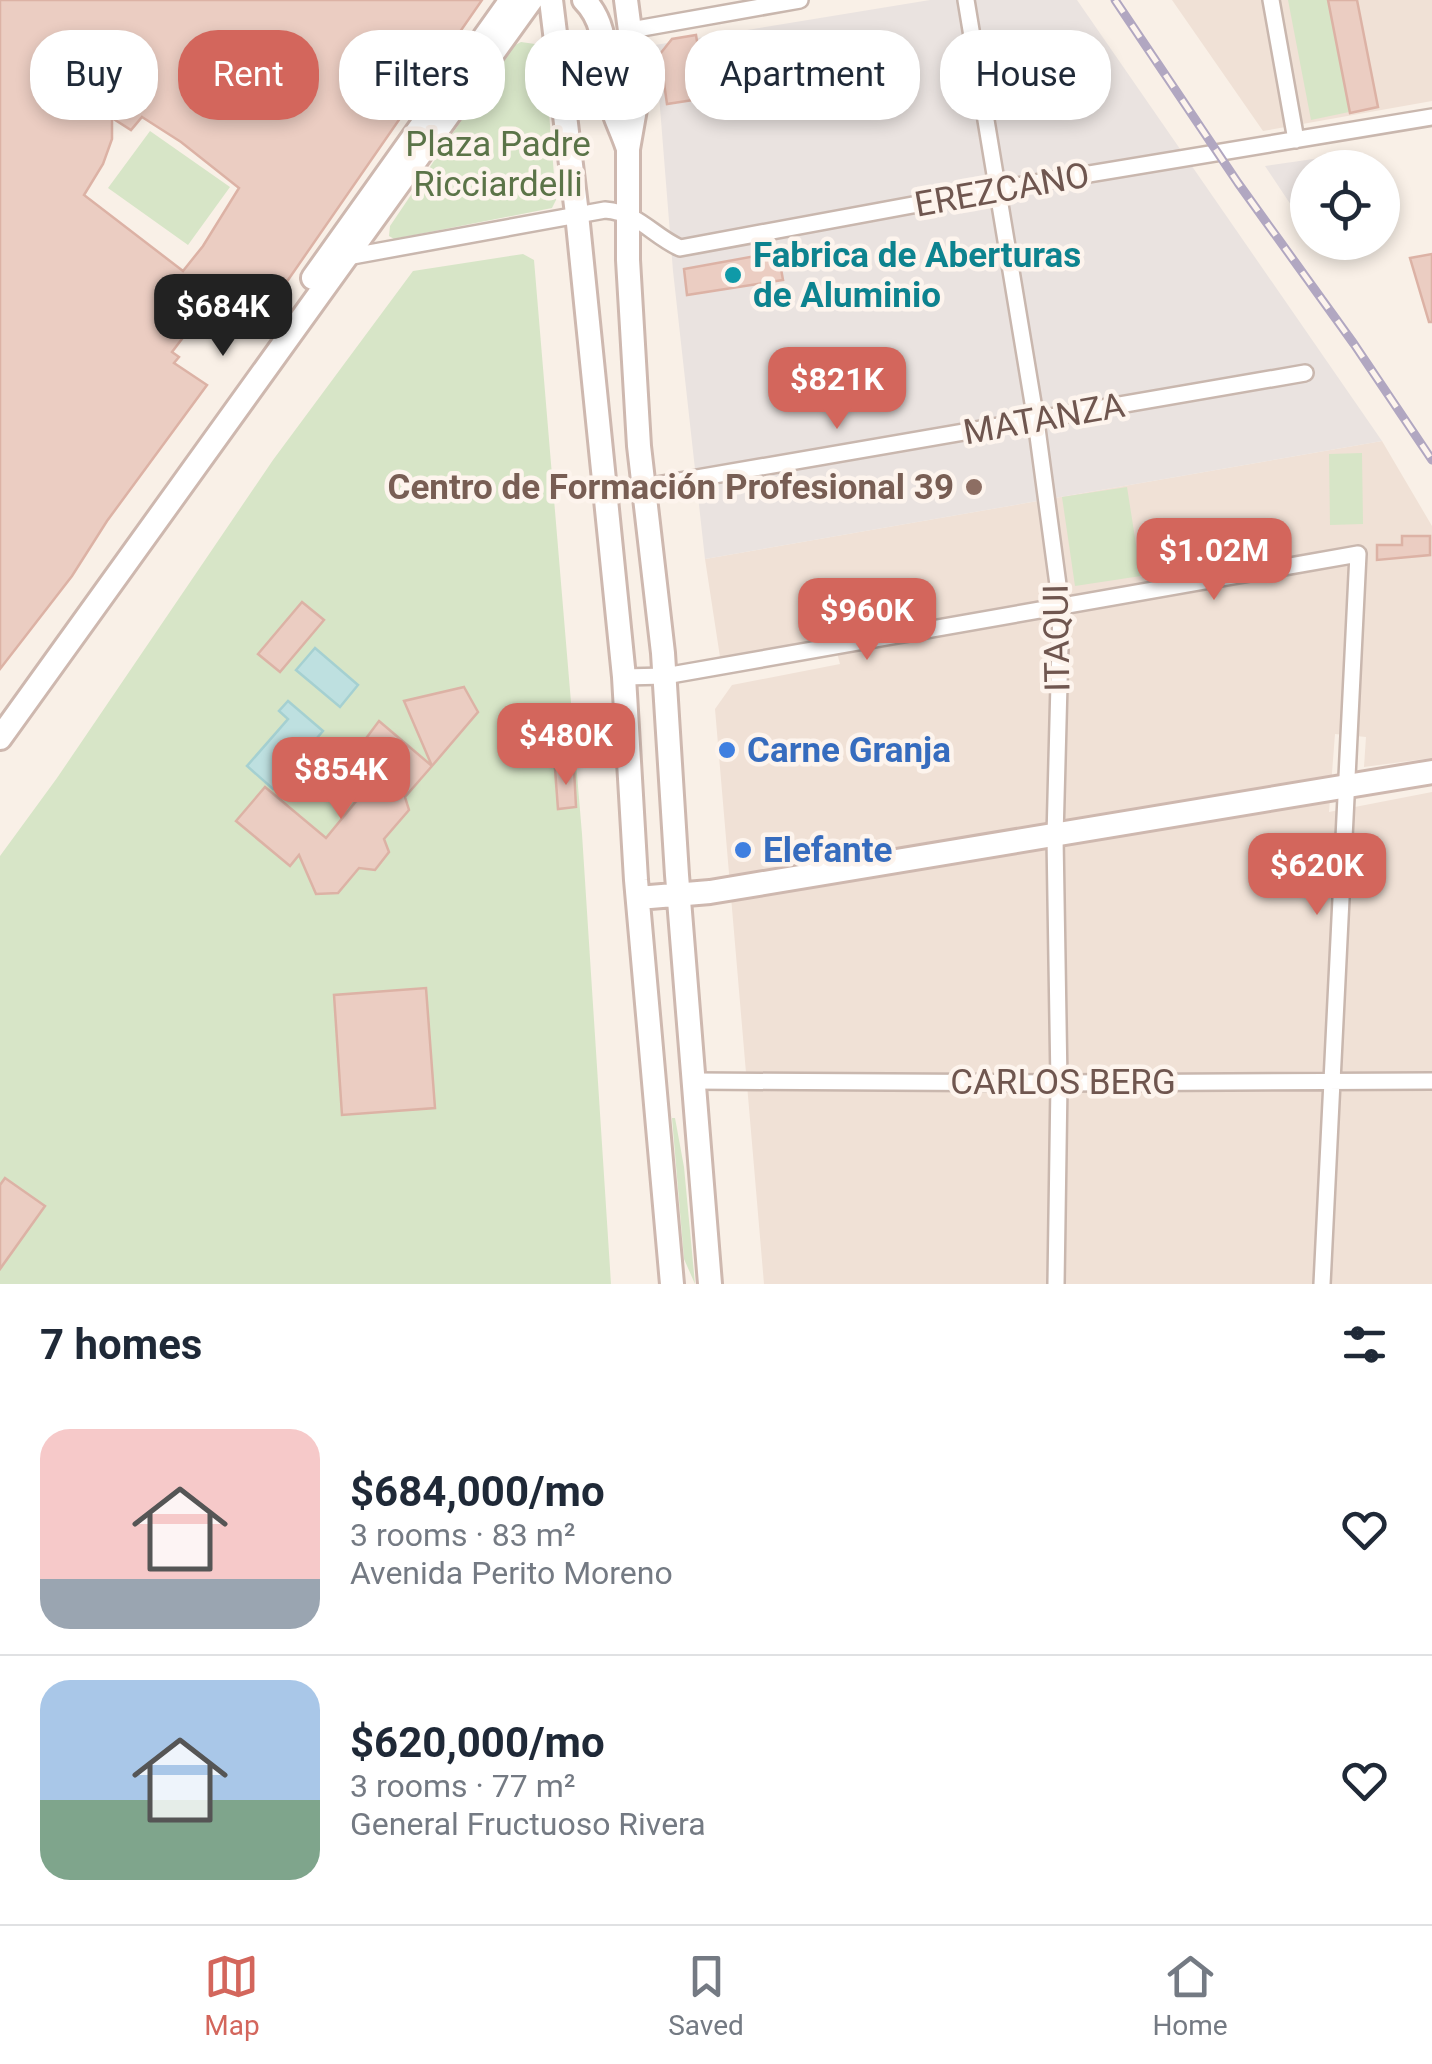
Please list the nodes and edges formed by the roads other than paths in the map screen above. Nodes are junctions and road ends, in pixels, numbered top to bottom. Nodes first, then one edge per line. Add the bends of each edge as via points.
1 (511, 0) edge
2 (531, 0) edge
3 (551, 0) edge
4 (584, 0) edge
5 (626, 0) edge
6 (800, 0) edge
7 (966, 0) edge
8 (1272, 0) edge
9 (630, 30) joint
10 (1432, 118) edge
11 (633, 120) edge
12 (1296, 140) junction
13 (628, 149) junction
14 (999, 189) junction
15 (628, 212) junction
16 (576, 214) junction
17 (347, 258) junction
18 (1305, 372) dead end
19 (1036, 421) junction
20 (645, 487) junction
21 (604, 491) junction
22 (1062, 607) junction
23 (665, 676) junction
24 (624, 677) junction
25 (0, 716) edge
26 (0, 738) edge
27 (1432, 772) edge
28 (1346, 787) junction
29 (1055, 837) junction
30 (680, 897) junction
31 (638, 898) junction
32 (694, 1080) junction
33 (1333, 1081) junction
34 (1432, 1081) edge
35 (1059, 1084) junction
36 (672, 1284) edge
37 (710, 1284) edge
38 (1056, 1284) edge
39 (1322, 1284) edge

1 - 25 main road
2 - 17 main road
3 - 16 main road
4 - 13 main road via 601,25 610,100
5 - 9 main road
6 - 9 street
7 - 14 street, ITAQUI
8 - 12 street
10 - 12 street, EREZCANO
11 - 13 main road
12 - 14 street, EREZCANO
13 - 15 main road
14 - 15 street, EREZCANO via 680,248
14 - 19 street, ITAQUI
15 - 16 street
15 - 20 main road
16 - 17 street
16 - 21 main road
17 - 26 main road
18 - 19 street, MATANZA
19 - 20 street, MATANZA
19 - 22 street, ITAQUI
20 - 21 street, MATANZA
20 - 23 main road
21 - 24 main road
22 - 23 street
22 - 28 street via 1358,554
22 - 29 street, ITAQUI
23 - 24 street
23 - 30 main road
24 - 31 main road
27 - 28 main road
28 - 29 main road
28 - 33 street
29 - 30 main road
29 - 35 street, ITAQUI
30 - 31 main road
30 - 32 main road
31 - 36 main road
32 - 35 street, CARLOS BERG
32 - 37 main road
33 - 34 street, CARLOS BERG
33 - 35 street, CARLOS BERG
33 - 39 street
35 - 38 street, ITAQUI

